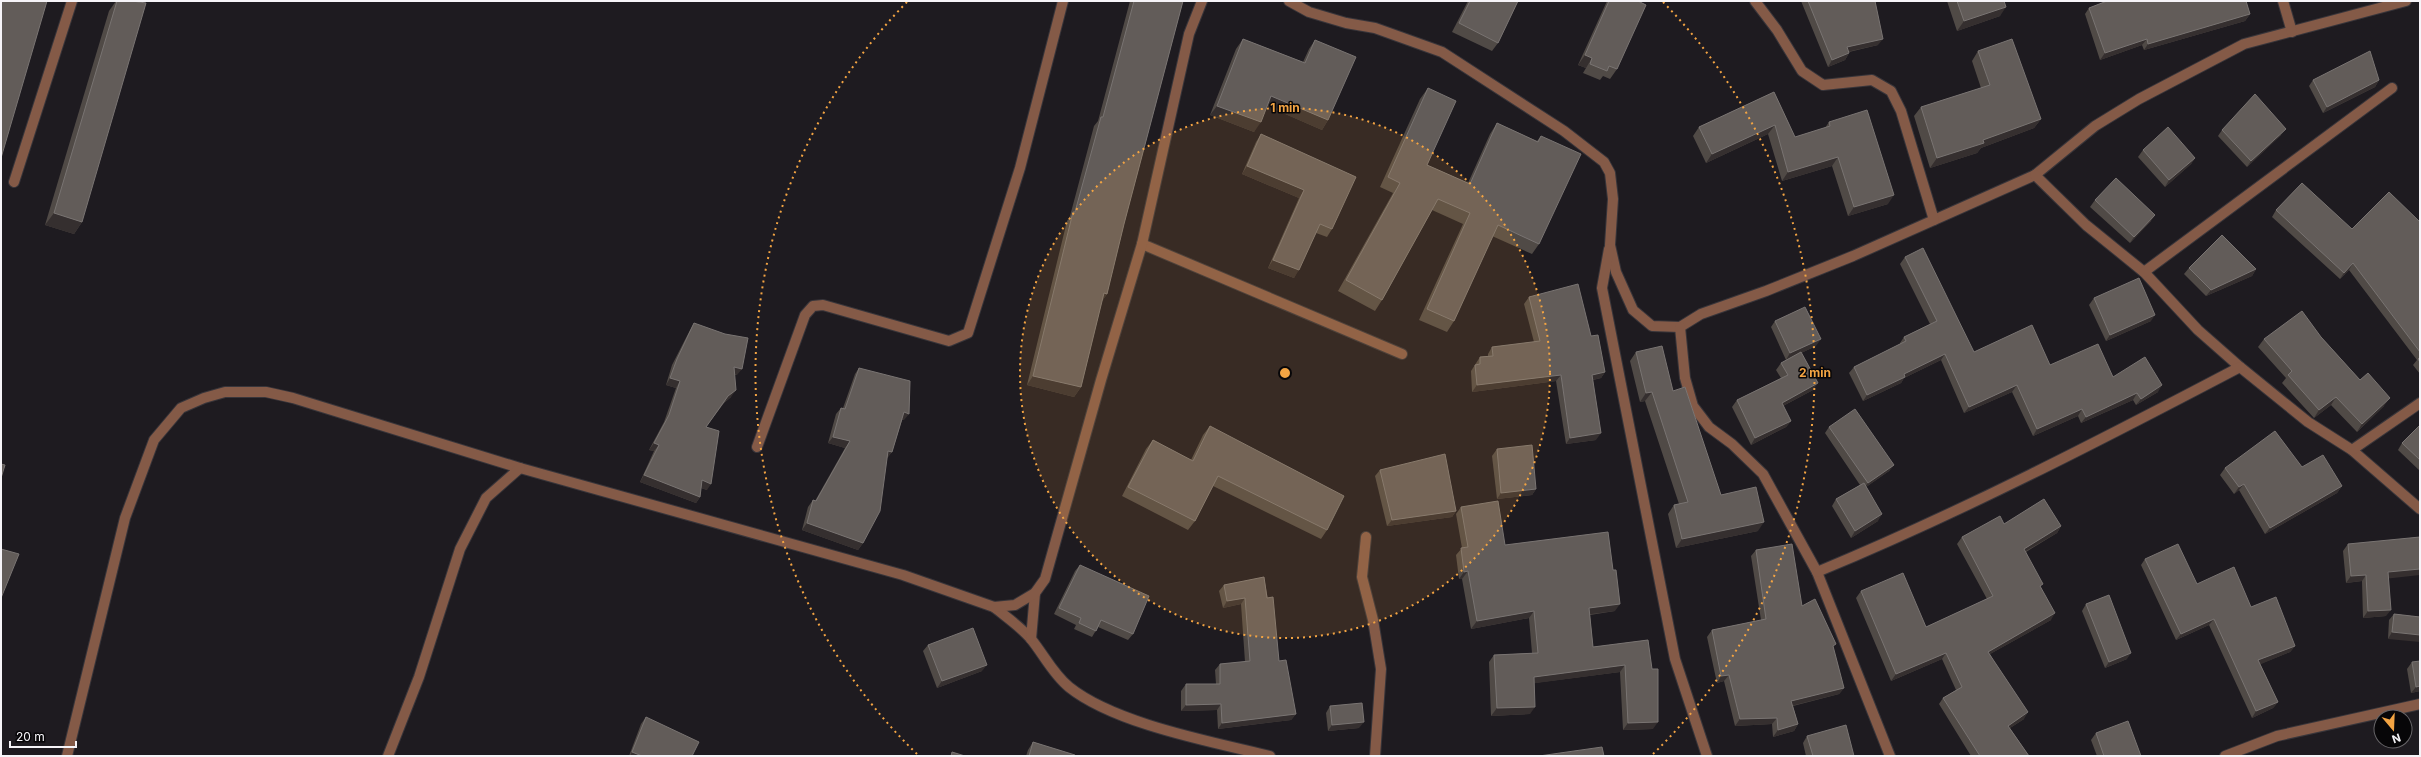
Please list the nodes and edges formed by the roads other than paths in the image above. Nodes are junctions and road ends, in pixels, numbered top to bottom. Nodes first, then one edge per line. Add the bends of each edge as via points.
1 (72, 1) edge
2 (1063, 1) edge
3 (1202, 1) edge
4 (1289, 1) edge
5 (1755, 1) edge
6 (2284, 1) edge
7 (2406, 1) edge
8 (2292, 32) junction
9 (2392, 88) dead end
10 (2035, 175) junction
11 (14, 182) dead end
12 (1934, 220) junction
13 (1142, 244) junction
14 (1610, 245) junction
15 (2144, 272) junction
16 (1680, 327) junction
17 (1402, 354) dead end
18 (2240, 367) junction
19 (2420, 403) edge
20 (757, 447) dead end
21 (2352, 450) junction
22 (520, 468) junction
23 (2420, 509) edge
24 (1366, 537) dead end
25 (1817, 572) junction
26 (1035, 593) junction
27 (994, 607) junction
28 (1031, 639) junction
29 (2420, 704) edge
30 (67, 756) edge
31 (388, 756) edge
32 (1270, 756) edge
33 (1375, 756) edge
34 (1707, 756) edge
35 (1890, 756) edge
36 (2226, 756) edge

1 - 11 street
2 - 20 street via 1020,168 968,333 949,342 823,305 813,306 805,315
3 - 13 street via 1189,34
4 - 14 street via 1309,12 1375,28 1442,52 1564,131 1604,162 1610,173 1613,199
5 - 12 street via 1777,30 1802,71 1823,85 1872,80 1891,91 1901,111
6 - 8 street
7 - 8 street
8 - 10 street via 2244,44 2139,99 2095,126
9 - 15 street
10 - 12 street
10 - 15 street via 2086,225
12 - 16 street via 1774,288 1701,314
13 - 17 street
13 - 26 street via 1046,579
14 - 16 street via 1616,272 1633,310 1652,326
14 - 34 street via 1602,288 1675,659
15 - 18 street via 2198,330
16 - 25 street via 1685,378 1693,406 1709,427 1732,444 1762,474
18 - 21 street via 2308,422
18 - 25 street via 2014,483 1880,546
19 - 21 street
21 - 23 street
22 - 27 street via 903,575
22 - 30 street via 266,392 225,392 181,408 154,440 125,518
22 - 31 street via 486,498 460,549 419,677
24 - 33 street via 1362,577 1373,620 1381,669
25 - 35 street
26 - 27 street via 1015,605
26 - 28 street
27 - 28 street
28 - 32 street via 1069,686 1092,702 1128,717 1197,738
29 - 36 street via 2277,736

